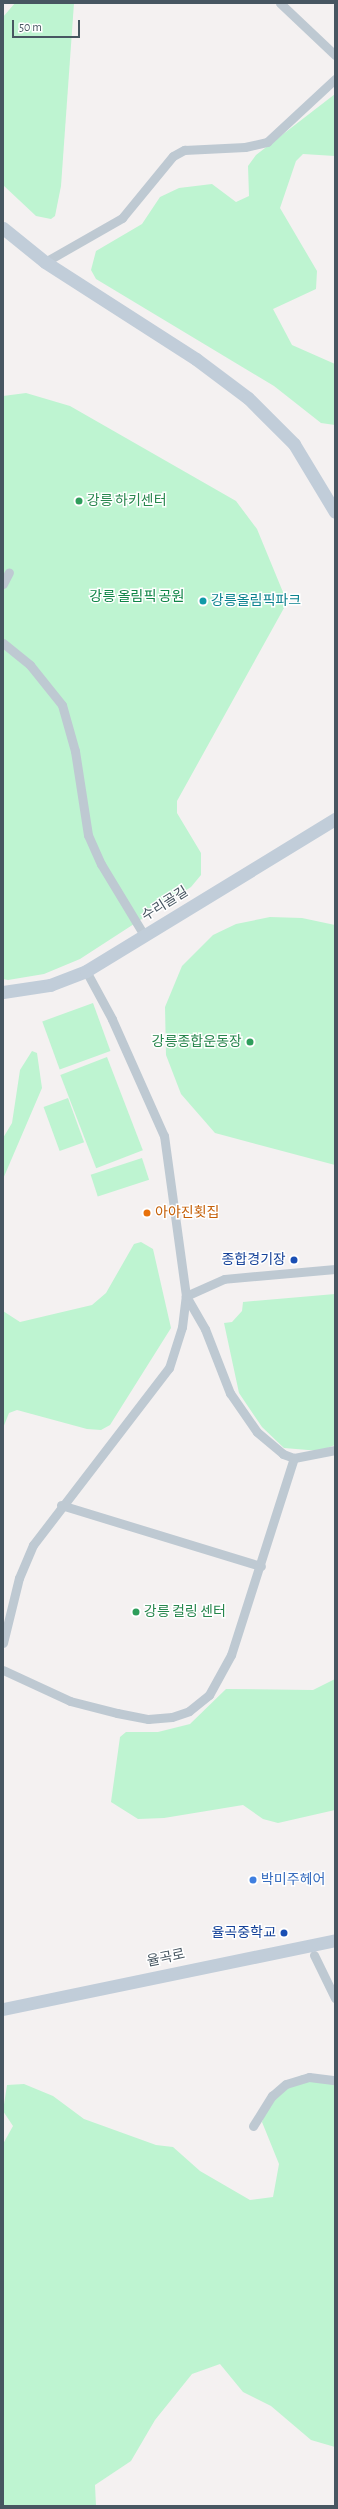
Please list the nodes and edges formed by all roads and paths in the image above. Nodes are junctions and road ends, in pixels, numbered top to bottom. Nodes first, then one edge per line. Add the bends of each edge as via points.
1 (280, 3) edge
2 (335, 55) edge
3 (335, 79) edge
4 (3, 228) edge
5 (45, 262) junction
6 (335, 512) edge
7 (9, 572) dead end
8 (3, 584) edge
9 (3, 643) edge
10 (335, 819) edge
11 (144, 936) junction
12 (86, 971) junction
13 (3, 992) edge
14 (335, 1269) edge
15 (186, 1296) junction
16 (335, 1450) edge
17 (294, 1458) junction
18 (61, 1505) junction
19 (261, 1566) junction
20 (3, 1643) edge
21 (3, 1670) edge
22 (335, 1940) edge
23 (314, 1955) dead end
24 (335, 1998) edge
25 (3, 2009) edge
26 (335, 2080) edge
27 (253, 2126) dead end

1 - 2 street
3 - 5 street via 267,142 246,148 184,150 173,156 122,218
4 - 5 street
5 - 6 street via 196,359 248,398 294,444
7 - 8 street
9 - 11 street via 30,665 62,705 75,750 88,835 101,864
10 - 11 street, 수리골길
11 - 12 street, 수리골길
12 - 13 street, 수리골길 via 50,986
12 - 15 street via 112,1019 164,1136
14 - 15 street via 224,1279
15 - 17 street via 205,1328 219,1370 245,1416 270,1444
15 - 18 street via 182,1327 169,1368
16 - 17 street
17 - 19 street
18 - 19 street
18 - 20 street via 26,1560
19 - 21 street via 222,1677 209,1695 189,1711 172,1717 148,1718 117,1714 70,1701
22 - 25 street, 율곡로
23 - 24 street
26 - 27 street via 309,2077 286,2084 267,2102

